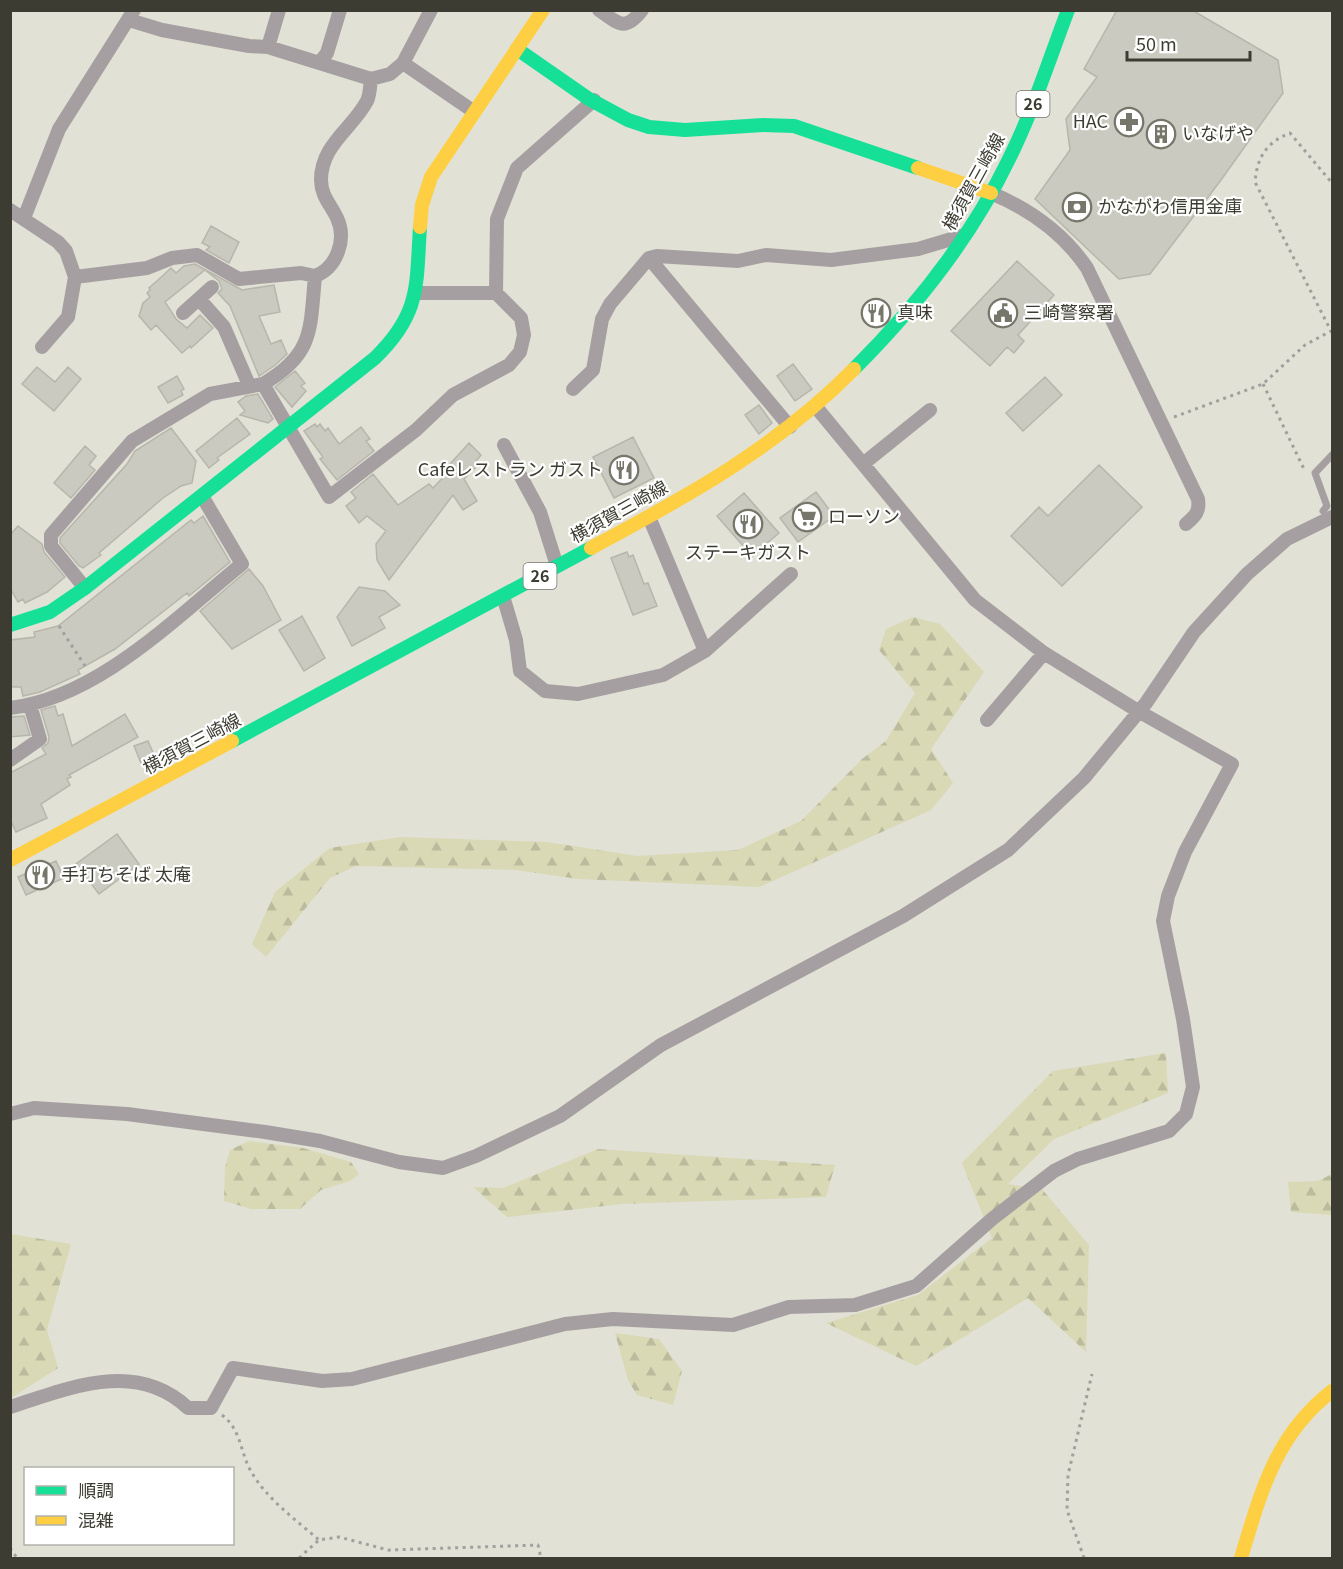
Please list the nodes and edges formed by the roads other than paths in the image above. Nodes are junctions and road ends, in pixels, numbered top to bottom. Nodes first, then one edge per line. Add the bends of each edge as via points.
1 (279, 10) edge
2 (340, 10) edge
3 (431, 10) edge
4 (543, 10) edge
5 (599, 10) edge
6 (642, 10) edge
7 (1068, 10) edge
8 (132, 15) edge
9 (268, 47) junction
10 (517, 49) junction
11 (320, 62) junction
12 (403, 63) junction
13 (371, 79) junction
14 (594, 100) junction
15 (473, 111) junction
16 (991, 194) junction
17 (10, 210) edge
18 (24, 218) junction
19 (968, 234) junction
20 (649, 258) junction
21 (315, 276) junction
22 (75, 277) junction
23 (212, 287) dead end
24 (416, 292) junction
25 (496, 293) junction
26 (199, 299) junction
27 (183, 313) dead end
28 (42, 347) dead end
29 (256, 385) junction
30 (573, 389) dead end
31 (816, 407) junction
32 (930, 410) dead end
33 (790, 427) junction
34 (288, 428) junction
35 (504, 445) dead end
36 (1332, 455) edge
37 (862, 464) junction
38 (202, 496) junction
39 (1328, 516) edge
40 (649, 517) junction
41 (1186, 524) dead end
42 (557, 566) junction
43 (791, 574) dead end
44 (85, 588) junction
45 (503, 596) junction
46 (10, 625) edge
47 (705, 651) junction
48 (1044, 653) junction
49 (30, 705) junction
50 (10, 708) edge
51 (1138, 711) junction
52 (987, 720) dead end
53 (10, 760) edge
54 (10, 860) edge
55 (10, 1114) edge
56 (1332, 1391) edge
57 (10, 1407) edge
58 (1241, 1558) edge

1 - 9 street
2 - 11 street via 327,53
3 - 12 street
4 - 10 street
5 - 6 street via 625,25
7 - 16 street, 横須賀三崎線 / 26 via 1022,133
8 - 9 street via 162,30
8 - 18 street via 62,123
9 - 11 street
10 - 14 street
10 - 15 street
11 - 13 street
12 - 13 street via 390,74
12 - 15 street
13 - 21 street via 368,100 337,136 322,171 322,189 337,217 341,235 335,259
14 - 16 street via 633,122 664,129 794,126
14 - 25 street via 517,168 497,219
15 - 24 street via 425,188 419,220
16 - 19 street, 横須賀三崎線 / 26
16 - 41 street via 1043,223 1077,253 1095,282 1198,499 1199,508
17 - 18 street
18 - 22 street via 58,242
19 - 20 street via 918,249 831,260 766,255 738,261
19 - 31 street, 横須賀三崎線 / 26 via 892,330
20 - 30 street via 610,304 602,319 593,370
20 - 33 street
21 - 22 street via 301,273 239,279 197,255 172,258 147,268
21 - 29 street via 306,344 291,366
22 - 28 street via 68,317
23 - 26 street
24 - 25 street
24 - 34 street via 406,320 384,350
25 - 34 street via 521,318 524,335 520,352 509,365 453,395 416,430 329,497
26 - 27 street
26 - 29 street via 224,327
29 - 34 street
29 - 44 street via 210,394 132,441 51,535 51,546
31 - 33 street, 横須賀三崎線 / 26
31 - 37 street
32 - 37 street
33 - 40 street, 横須賀三崎線 / 26 via 718,478
34 - 38 street
35 - 42 street via 540,512
36 - 39 lane via 1315,473
37 - 48 street via 975,600
38 - 44 street
38 - 49 street via 242,564 94,679 75,690
39 - 51 street via 1287,539 1247,574 1194,632
40 - 42 street, 横須賀三崎線 / 26
40 - 47 street
42 - 45 street, 横須賀三崎線 / 26
43 - 47 street
44 - 46 street via 50,612
45 - 47 street via 520,671 545,691 578,694 663,675
45 - 54 street, 横須賀三崎線 / 26
48 - 51 street
48 - 52 street
49 - 50 street
49 - 53 street via 40,739
51 - 55 street via 1084,778 1008,850 903,916 661,1045 560,1116 476,1156 442,1168 399,1162 320,1141 127,1113 34,1108
51 - 57 street via 1232,764 1185,852 1163,921 1192,1087 1186,1114 1169,1131 1078,1159 1054,1171 916,1286 855,1305 789,1307 733,1325 614,1319 565,1324 352,1379 322,1381 233,1368 211,1407 188,1407 174,1394 128,1381 84,1383
56 - 58 street via 1312,1404 1288,1435 1266,1475

